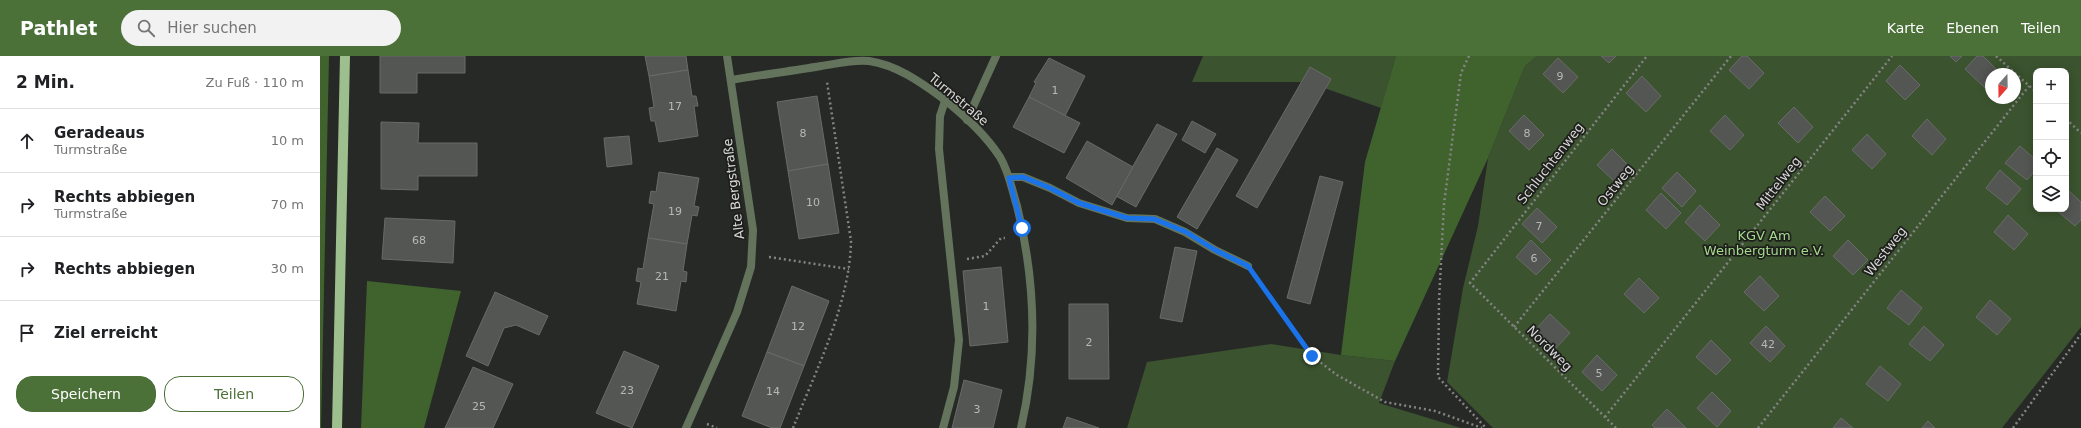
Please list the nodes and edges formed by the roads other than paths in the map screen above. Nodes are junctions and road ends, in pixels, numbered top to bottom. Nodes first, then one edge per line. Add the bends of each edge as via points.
1 (345, 56) edge
2 (727, 56) edge
3 (996, 56) edge
4 (731, 80) junction
5 (946, 101) junction
6 (967, 120) junction
7 (1009, 178) junction
8 (1248, 266) road end
9 (337, 428) edge
10 (686, 428) edge
11 (943, 428) edge
12 (1021, 428) edge

1 - 9 main road
2 - 4 street, Alte Bergstraße
3 - 6 street
4 - 5 street, Turmstraße via 824,65 868,61 917,79
4 - 10 street, Alte Bergstraße via 753,230 751,267 737,312
5 - 6 street, Turmstraße
5 - 11 street via 940,116 939,149 958,340 954,387
6 - 7 street, Turmstraße via 982,133 1001,158
7 - 8 street via 1023,177 1079,203 1127,218 1154,219 1186,232
7 - 12 street, Turmstraße via 1024,237 1031,280 1031,366

